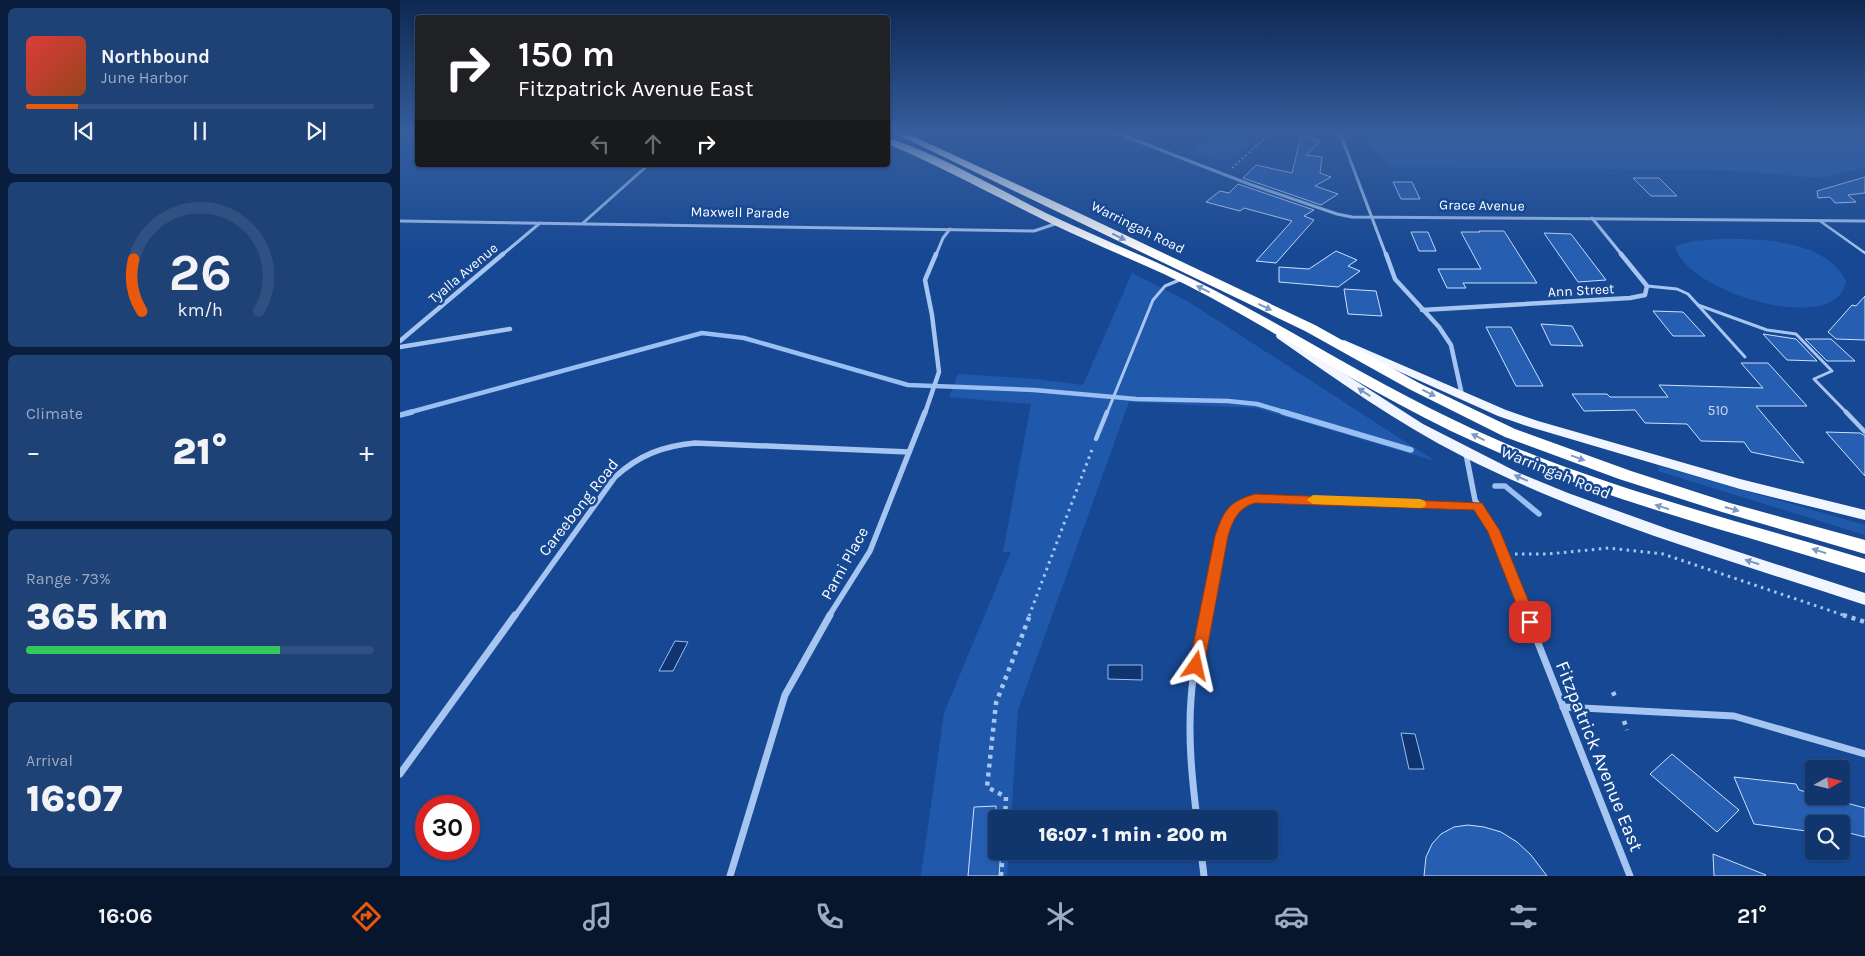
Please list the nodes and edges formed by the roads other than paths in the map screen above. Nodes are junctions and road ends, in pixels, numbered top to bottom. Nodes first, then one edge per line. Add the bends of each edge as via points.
1 (639, 173) edge
2 (955, 173) edge
3 (985, 173) edge
4 (1221, 173) edge
5 (1355, 173) edge
6 (1075, 214) junction
7 (1372, 217) junction
8 (1592, 218) junction
9 (400, 221) edge
10 (1820, 221) junction
11 (1865, 221) edge
12 (1059, 222) junction
13 (540, 223) junction
14 (583, 224) junction
15 (950, 230) junction
16 (1865, 253) edge
17 (1182, 279) junction
18 (1647, 286) junction
19 (1698, 305) junction
20 (1422, 310) junction
21 (1261, 321) junction
22 (1310, 328) junction
23 (510, 329) dead end
24 (400, 341) edge
25 (400, 347) edge
26 (1745, 357) dead end
27 (1462, 395) junction
28 (1865, 432) edge
29 (1096, 439) road end
30 (909, 452) junction
31 (1466, 453) junction
32 (1476, 503) junction
33 (1865, 515) edge
34 (1865, 547) edge
35 (1865, 566) edge
36 (1865, 599) edge
37 (1563, 707) junction
38 (1865, 754) edge
39 (400, 774) edge
40 (1196, 810) edge
41 (1202, 860) edge
42 (730, 876) edge
43 (1204, 876) edge
44 (1630, 876) edge

1 - 14 street
2 - 12 highway, Warringah Road
3 - 6 highway, Warringah Road
4 - 7 street, Grace Avenue via 1337,214
5 - 7 street
6 - 12 highway, Maxwell Parade
6 -> 22 highway, Warringah Road
7 - 8 street, Grace Avenue
7 - 20 street via 1395,279
8 - 10 street, Grace Avenue
8 - 18 street, Ann Street
9 - 13 street, Maxwell Parade
10 - 11 street, Grace Avenue
10 - 16 lane
12 - 15 street, Maxwell Parade via 1034,231
12 - 17 highway, Warringah Road
13 - 14 street, Maxwell Parade
13 - 24 street, Tyalla Avenue
14 - 15 street, Maxwell Parade
15 - 30 street, Parni Place via 943,238 925,280 939,372
21 -> 17 highway, Warringah Road
17 - 29 lane via 1165,286 1153,300
18 - 19 lane via 1676,289 1688,294
18 - 20 street, Ann Street via 1645,295 1630,298
19 - 26 lane
19 - 28 lane via 1767,330 1796,334 1832,371 1814,379
20 - 27 street via 1452,346
31 -> 21 main road, Warringah Road via 1366,394
35 -> 21 highway, Warringah Road via 1664,507 1524,458 1384,389
22 - 27 main road, Warringah Road
22 -> 34 highway, Warringah Road via 1414,386 1510,433 1625,475
23 - 25 street
27 - 33 main road, Warringah Road via 1502,413 1604,446
30 - 39 street, Careebong Road via 695,443 662,447 628,464 615,477
30 - 42 street, Parni Place via 870,551 785,695
31 - 32 street, Fitzpatrick Avenue East
36 -> 31 main road, Warringah Road via 1565,498
32 - 37 street, Fitzpatrick Avenue East via 1489,521
32 - 40 street via 1269,498 1242,503 1232,511 1222,536 1193,684 1190,742
37 - 38 street via 1734,716
37 - 44 street, Fitzpatrick Avenue East
41 - 43 street

